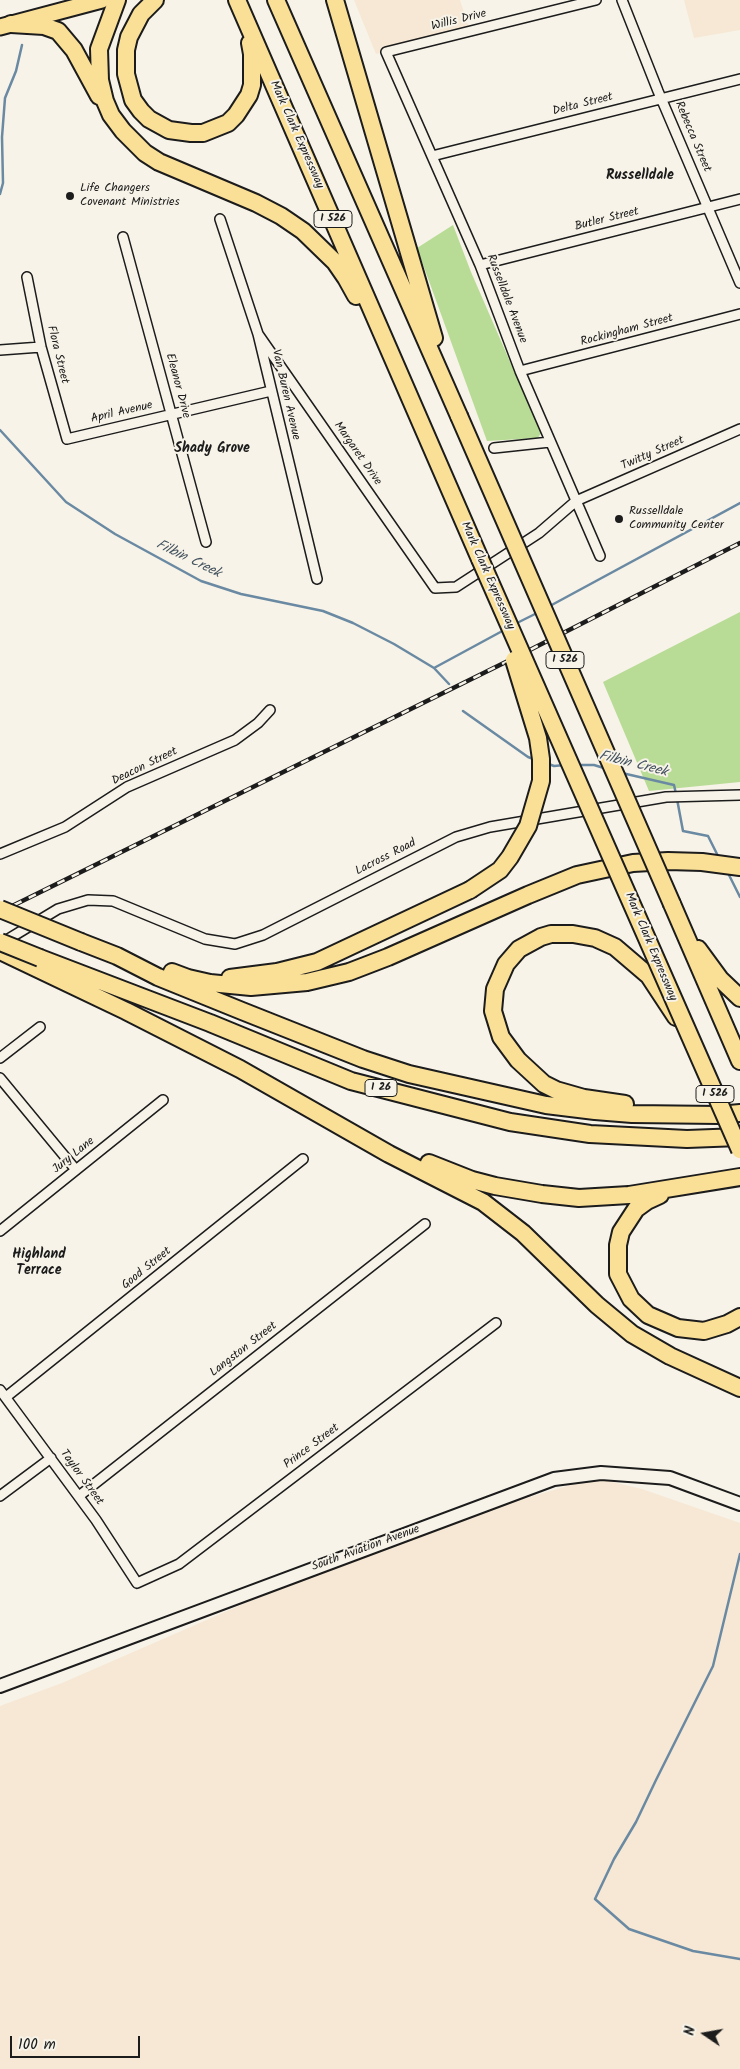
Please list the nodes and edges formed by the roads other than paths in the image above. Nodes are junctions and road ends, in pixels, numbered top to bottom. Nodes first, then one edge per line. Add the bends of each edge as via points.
1 (102, 0) edge
2 (117, 0) edge
3 (155, 0) edge
4 (276, 0) edge
5 (335, 0) edge
6 (596, 0) edge
7 (622, 0) edge
8 (239, 4) edge
9 (6, 25) edge
10 (386, 52) joint
11 (740, 79) edge
12 (661, 98) junction
13 (111, 115) junction
14 (432, 156) junction
15 (740, 198) edge
16 (708, 207) junction
17 (220, 219) dead end
18 (123, 237) dead end
19 (480, 265) junction
20 (27, 277) dead end
21 (740, 283) edge
22 (740, 314) edge
23 (258, 334) junction
24 (41, 347) junction
25 (0, 350) edge
26 (520, 372) junction
27 (404, 386) junction
28 (271, 391) junction
29 (172, 414) junction
30 (459, 416) junction
31 (740, 428) edge
32 (67, 439) joint
33 (550, 442) junction
34 (494, 448) dead end
35 (576, 502) junction
36 (206, 542) dead end
37 (600, 556) dead end
38 (480, 559) junction
39 (317, 579) dead end
40 (435, 588) joint
41 (270, 710) dead end
42 (740, 795) edge
43 (0, 854) edge
44 (740, 867) edge
45 (672, 904) junction
46 (0, 909) edge
47 (0, 943) edge
48 (0, 951) edge
49 (117, 956) junction
50 (34, 962) junction
51 (154, 965) junction
52 (740, 998) edge
53 (40, 1027) dead end
54 (689, 1039) junction
55 (0, 1058) edge
56 (740, 1061) edge
57 (0, 1078) edge
58 (163, 1100) dead end
59 (740, 1113) edge
60 (692, 1115) junction
61 (346, 1129) junction
62 (740, 1137) edge
63 (740, 1150) edge
64 (303, 1159) dead end
65 (76, 1170) junction
66 (740, 1177) edge
67 (691, 1185) junction
68 (425, 1224) dead end
69 (0, 1231) edge
70 (740, 1317) edge
71 (496, 1323) dead end
72 (740, 1388) edge
73 (3, 1394) edge
74 (51, 1458) junction
75 (0, 1496) edge
76 (79, 1496) junction
77 (740, 1504) edge
78 (137, 1583) joint
79 (0, 1686) edge

1 - 9 main road
2 - 13 highway via 99,49 100,80
3 - 8 highway via 141,14 129,37 125,60 128,87 133,100 149,119 169,130 191,133 228,123 249,95 254,76 252,54
4 - 30 highway, I 526
5 - 30 highway
6 - 10 street, Willis Drive
7 - 12 street, Rebecca Street
8 - 27 highway, Mark Clark Expressway / I 526
9 - 13 highway via 44,26 58,31 66,38
10 - 14 street, Russelldale Avenue
11 - 12 street, Delta Street
12 - 14 street, Delta Street
12 - 16 street, Rebecca Street
13 - 27 highway via 145,153 272,212 314,240 346,278
14 - 19 street, Russelldale Avenue
15 - 16 street, Butler Street
16 - 19 street, Butler Street
16 - 21 street, Rebecca Street
17 - 23 street, Van Buren Avenue
18 - 29 street, Eleanor Drive
19 - 26 street, Russelldale Avenue
20 - 24 street, Flora Street
22 - 26 street, Rockingham Street
23 - 28 street, Van Buren Avenue
23 - 40 street, Margaret Drive
24 - 25 street
24 - 32 street, Flora Street
26 - 33 street, Russelldale Avenue
27 - 38 highway, Mark Clark Expressway / I 526
28 - 29 street, April Avenue
28 - 39 street, Van Buren Avenue
29 - 32 street, April Avenue
29 - 36 street, Eleanor Drive
30 - 45 highway, I 526, bridge
31 - 35 street, Twitty Street
33 - 34 street
33 - 35 street, Russelldale Avenue
35 - 37 street, Russelldale Avenue
35 - 40 street, Twitty Street via 539,533 456,587
38 - 51 highway, bridge via 532,715 541,759 533,812 516,848 500,870 470,890 318,962 226,978
38 - 54 highway, Mark Clark Expressway / I 526, bridge
41 - 43 street, Deacon Street via 235,740 128,787 65,827
42 - 47 street, Lacross Road via 666,797 490,827 456,837 263,935 235,944 206,939 113,901 88,900 58,909
44 - 51 highway, bridge via 676,861 633,863 577,876 365,966 307,982 251,987 210,983
45 - 52 highway via 705,960
45 - 56 highway, I 526
46 - 49 highway, I 26, bridge
47 - 50 highway, I 26, bridge
48 - 50 highway
49 - 51 highway
49 - 60 highway, I 26 via 242,1012 409,1074 546,1105 632,1114
50 - 61 highway via 240,1069
50 - 62 highway, I 26 via 210,1023 351,1081 510,1122 590,1134 687,1139
53 - 55 street
54 - 60 highway via 649,976 615,947 595,938 563,934 541,937 511,956 495,989 493,1010 496,1024 508,1048 544,1084 572,1096
54 - 63 highway, Mark Clark Expressway / I 526, bridge
57 - 65 street
58 - 65 street, Jury Lane
59 - 60 highway, I 26
61 - 67 highway via 472,1180 542,1194 630,1195
61 - 72 highway via 483,1202 505,1217 632,1334
64 - 73 street, Good Street
65 - 69 street, Jury Lane
66 - 67 highway
67 - 70 highway via 647,1201 636,1209 621,1232 618,1274 631,1298 648,1316 678,1328 704,1332
68 - 76 street, Langston Street
71 - 78 street, Prince Street via 179,1564
73 - 74 street, Taylor Street
74 - 75 street
74 - 76 street, Taylor Street
76 - 78 street, Taylor Street
77 - 79 street, South Aviation Avenue via 670,1478 601,1473 554,1480

